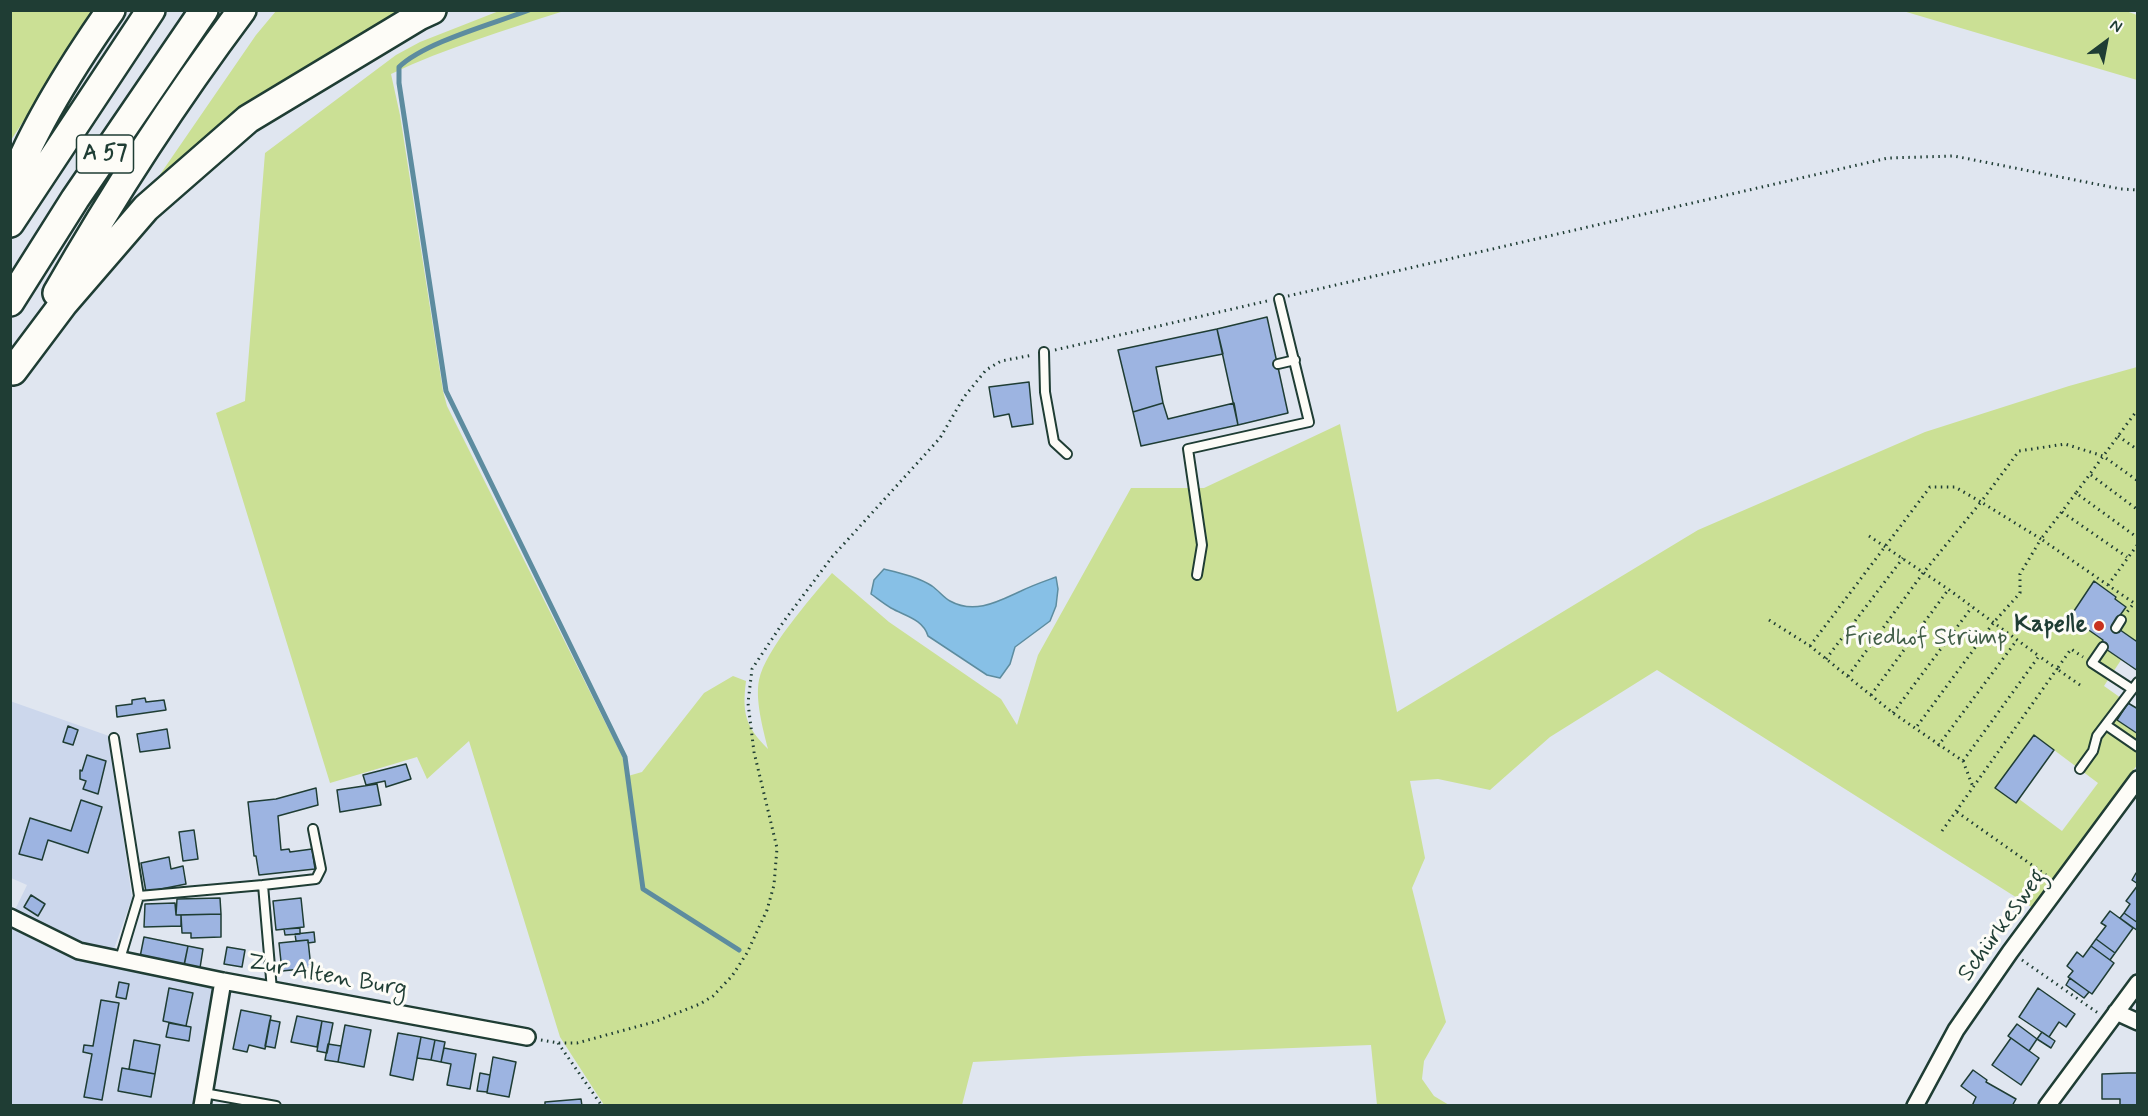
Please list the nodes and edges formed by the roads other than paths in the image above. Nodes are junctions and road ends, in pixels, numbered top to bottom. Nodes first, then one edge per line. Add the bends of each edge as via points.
1 (111, 10) edge
2 (151, 10) edge
3 (204, 10) edge
4 (242, 10) edge
5 (432, 10) edge
6 (10, 190) edge
7 (10, 224) edge
8 (1279, 299) dead end
9 (10, 302) edge
10 (1044, 352) dead end
11 (1295, 360) junction
12 (1278, 364) dead end
13 (12, 373) edge
14 (1067, 454) dead end
15 (1197, 575) dead end
16 (2103, 647) dead end
17 (2135, 686) edge
18 (2106, 725) junction
19 (114, 738) dead end
20 (2138, 747) edge
21 (2080, 770) dead end
22 (2138, 779) edge
23 (313, 829) dead end
24 (263, 885) junction
25 (140, 896) junction
26 (10, 917) edge
27 (120, 959) junction
28 (223, 981) junction
29 (2138, 983) edge
30 (272, 990) junction
31 (2113, 1017) junction
32 (2138, 1022) edge
33 (527, 1037) dead end
34 (203, 1099) edge
35 (276, 1106) edge
36 (1915, 1106) edge
37 (2047, 1106) edge

1 - 6 highway via 57,94
2 - 7 highway, A 57
3 - 9 highway, A 57
4 - 13 highway via 103,213
5 - 13 highway via 248,119 146,208 64,303
8 - 11 lane
10 - 14 lane via 1045,392 1054,442
11 - 12 lane
11 - 15 lane via 1309,422 1188,449 1202,545
16 - 17 lane via 2092,663
17 - 18 lane
18 - 20 lane
18 - 21 lane
19 - 25 lane
22 - 36 street, Schürkesweg via 1956,1030
23 - 24 lane via 321,869 316,879
24 - 25 lane
24 - 30 lane
25 - 27 lane
26 - 27 street, Zur Alten Burg via 79,951
27 - 28 street, Zur Alten Burg
28 - 30 street, Zur Alten Burg
28 - 34 street
29 - 31 street
30 - 33 street, Zur Alten Burg
31 - 32 street
31 - 37 street
34 - 35 lane

